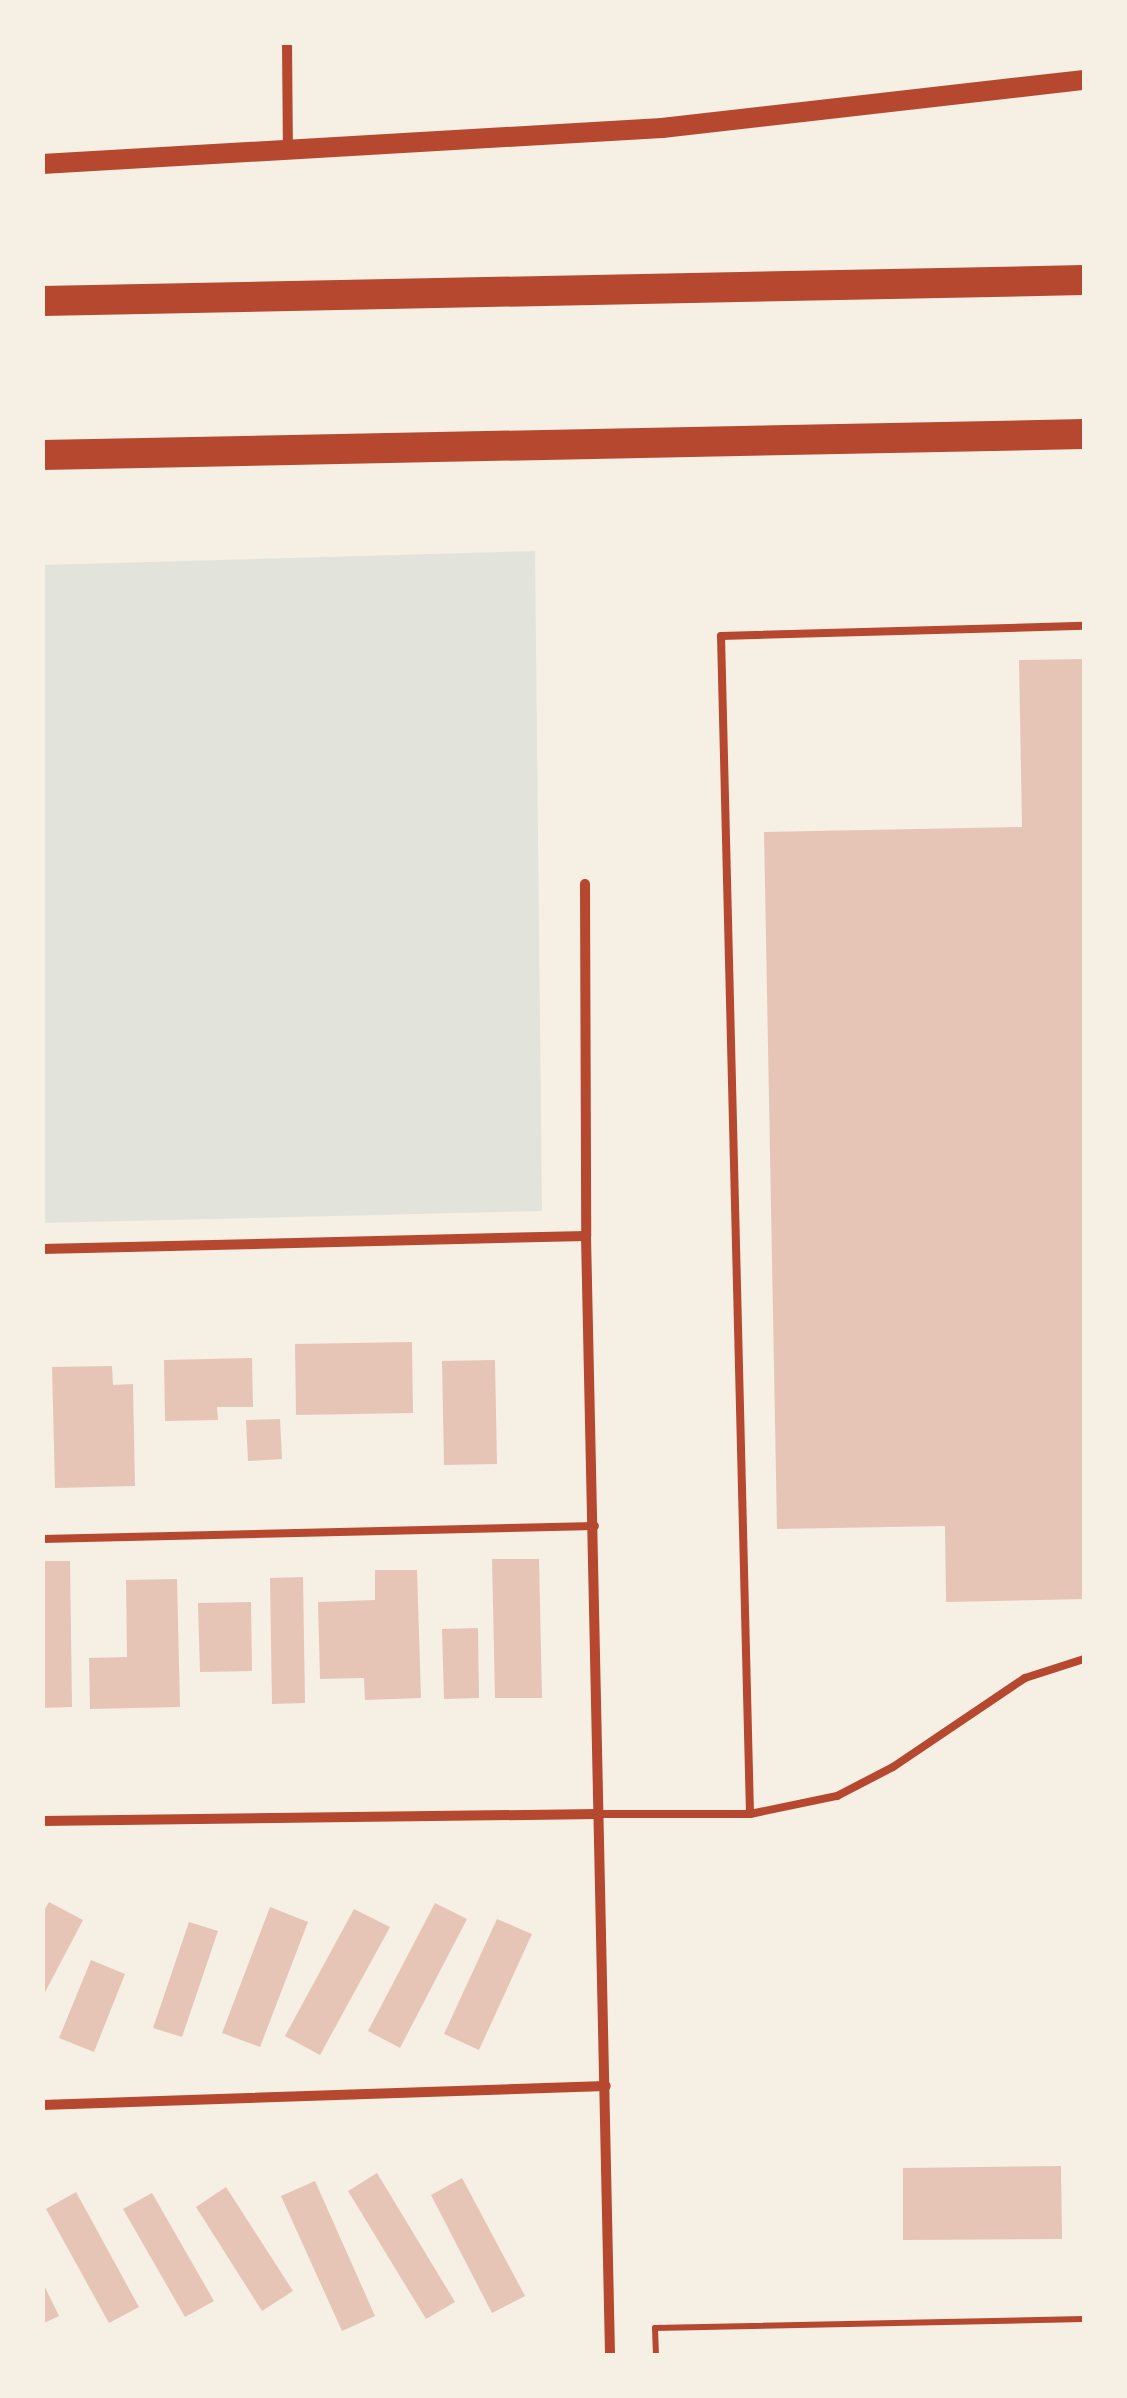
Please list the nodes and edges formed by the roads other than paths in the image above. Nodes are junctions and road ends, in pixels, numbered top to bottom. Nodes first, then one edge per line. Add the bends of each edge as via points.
1 (287, 42) edge
2 (1084, 80) edge
3 (288, 151) junction
4 (42, 164) edge
5 (1084, 280) edge
6 (42, 301) edge
7 (1084, 434) edge
8 (42, 454) edge
9 (1084, 626) edge
10 (585, 884) dead end
11 (586, 1236) junction
12 (42, 1249) edge
13 (595, 1526) junction
14 (42, 1539) edge
15 (1084, 1659) edge
16 (598, 1814) junction
17 (750, 1814) junction
18 (42, 1821) edge
19 (606, 2086) junction
20 (42, 2105) edge
21 (610, 2356) edge

1 - 3 street
2 - 3 main road via 662,128
3 - 4 main road
5 - 6 highway
7 - 8 highway
9 - 17 lane via 721,636
10 - 11 street
11 - 12 street
11 - 13 street
13 - 14 lane
13 - 16 street
15 - 17 lane via 1026,1678 893,1767 836,1796
16 - 17 lane
16 - 18 street
16 - 19 street
19 - 20 street
19 - 21 street

